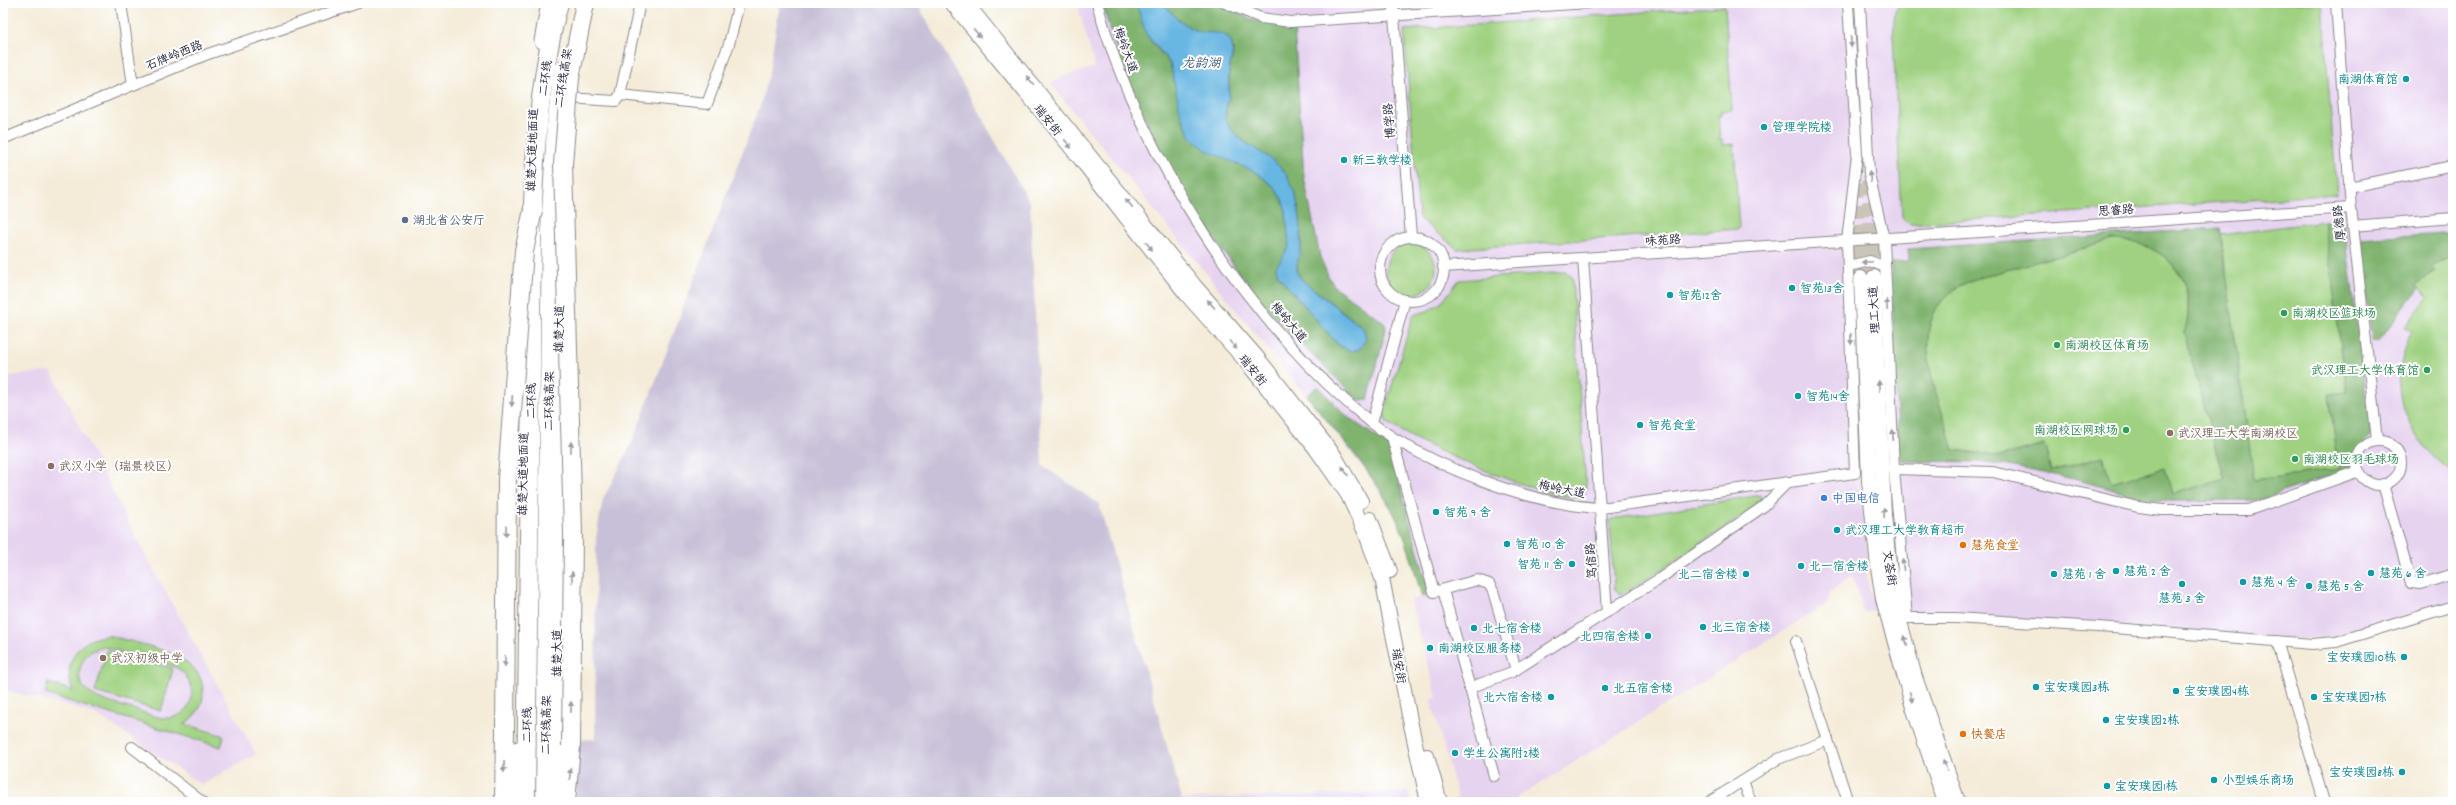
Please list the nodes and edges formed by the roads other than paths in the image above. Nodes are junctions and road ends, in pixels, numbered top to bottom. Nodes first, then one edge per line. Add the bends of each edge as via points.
1 (121, 3) edge
2 (358, 3) edge
3 (549, 3) edge
4 (559, 3) edge
5 (578, 3) edge
6 (586, 3) edge
7 (640, 3) edge
8 (739, 3) edge
9 (952, 3) edge
10 (966, 3) edge
11 (1097, 3) edge
12 (1225, 3) edge
13 (1393, 3) edge
14 (1589, 3) edge
15 (1848, 3) edge
16 (1860, 3) edge
17 (2336, 3) edge
18 (1394, 17) junction
19 (133, 85) junction
20 (620, 95) junction
21 (567, 98) junction
22 (3, 139) edge
23 (2453, 166) edge
24 (2349, 187) junction
25 (2351, 208) junction
26 (532, 210) junction
27 (2453, 218) edge
28 (2352, 226) junction
29 (1411, 237) junction
30 (1884, 239) junction
31 (1847, 241) junction
32 (1583, 258) junction
33 (1848, 266) junction
34 (1443, 267) junction
35 (1885, 267) junction
36 (1405, 300) junction
37 (1372, 423) junction
38 (1392, 437) junction
39 (2377, 440) junction
40 (1894, 469) junction
41 (2359, 471) junction
42 (1855, 473) joint
43 (1788, 482) junction
44 (2384, 484) junction
45 (1601, 508) junction
46 (2453, 574) edge
47 (1442, 590) junction
48 (2453, 606) edge
49 (1607, 612) junction
50 (1903, 618) junction
51 (1796, 641) dead end
52 (2277, 641) junction
53 (1516, 670) junction
54 (1469, 688) junction
55 (1828, 740) junction
56 (132, 747) dead end
57 (1494, 776) dead end
58 (1743, 780) junction
59 (202, 802) edge
60 (504, 802) edge
61 (516, 802) edge
62 (526, 802) edge
63 (545, 802) edge
64 (556, 802) edge
65 (566, 802) edge
66 (1428, 802) edge
67 (1440, 802) edge
68 (1709, 802) edge
69 (1751, 802) edge
70 (1848, 802) edge
71 (1945, 802) edge
72 (1958, 802) edge
73 (2324, 802) edge

1 - 19 street
2 - 19 street, 石牌岭西路 via 208,54
3 - 61 main road, 雄楚大道地面道 via 535,86 531,169
4 - 26 highway, 二环线 via 548,52
5 - 63 highway, 二环线高架 via 559,98 551,215
6 - 21 main road, 雄楚大道
65 -> 6 highway, bridge via 571,746 573,526 563,164 570,78
7 - 20 street
8 - 20 street via 729,44 707,104
9 -> 66 main road, 瑞安街 via 1187,295 1244,359 1316,448 1348,494 1382,578
67 -> 10 main road, 瑞安街 via 1420,721 1391,574 1374,528 1350,478 1256,356 1194,285
11 - 37 street, 梅岭大道 via 1106,38 1133,106 1165,168 1201,227 1252,297 1301,356
12 - 18 street via 1242,12 1271,21 1306,22
13 - 18 street, 博学路
14 - 18 street
15 -> 31 street, 理工大道 via 1858,154
30 -> 16 street, 理工大道 via 1870,182 1867,156
17 - 24 street, 厚德路
18 - 29 street, 博学路
19 - 22 street, 石牌岭西路
20 - 21 street via 616,101
21 - 64 main road, 雄楚大道 via 562,181 559,359
23 - 24 street
24 - 25 street, 厚德路
25 - 28 street, 厚德路
25 - 30 street, 思睿路
26 -> 60 highway, bridge via 524,251 507,479
26 - 62 highway, 二环线, bridge
27 - 28 street
28 - 39 street, 厚德路
29 - 34 street via 1431,244 1441,257
29 - 36 street via 1393,243 1384,253 1380,265 1384,284 1393,294
30 - 31 street, 味苑路
30 - 35 street, 理工大道
31 - 32 street, 味苑路
31 - 33 street, 理工大道
32 - 34 street, 味苑路
32 - 45 street, 笃信路
35 -> 33 street via 1870,261
33 -> 42 street, 理工大道
34 - 36 street via 1440,283 1430,295
40 -> 35 street, 理工大道
36 - 37 street
37 - 38 street, 梅岭大道
38 - 45 street, 梅岭大道 via 1439,461 1500,487 1567,506
38 - 47 street via 1434,592
39 - 41 street via 2367,444 2360,451 2357,461
39 - 44 street via 2393,445 2401,459 2397,475
40 - 41 street via 1993,472 2028,478 2138,507 2162,510 2232,510 2260,507
50 -> 40 street, 理工大道
41 - 44 street via 2369,482
42 - 43 street, 梅岭大道
43 - 45 street, 梅岭大道
43 - 49 street via 1764,506
44 - 46 street via 2411,583 2421,584
45 - 49 street, 笃信路
47 - 53 street via 1477,580 1489,584
47 - 54 street
48 - 52 street via 2336,642 2312,644
49 - 53 street
50 - 52 street via 2113,628
50 -> 71 main road, 文荟街 via 1889,565 1868,278 1870,481 1876,560 1883,599 1912,704
72 -> 50 main road, 文荟街 via 1915,677
51 - 55 street
52 - 73 street
53 - 54 street
54 - 57 street
55 - 58 street via 1778,759
55 - 70 street
56 - 59 street
58 - 68 street
58 - 69 street

